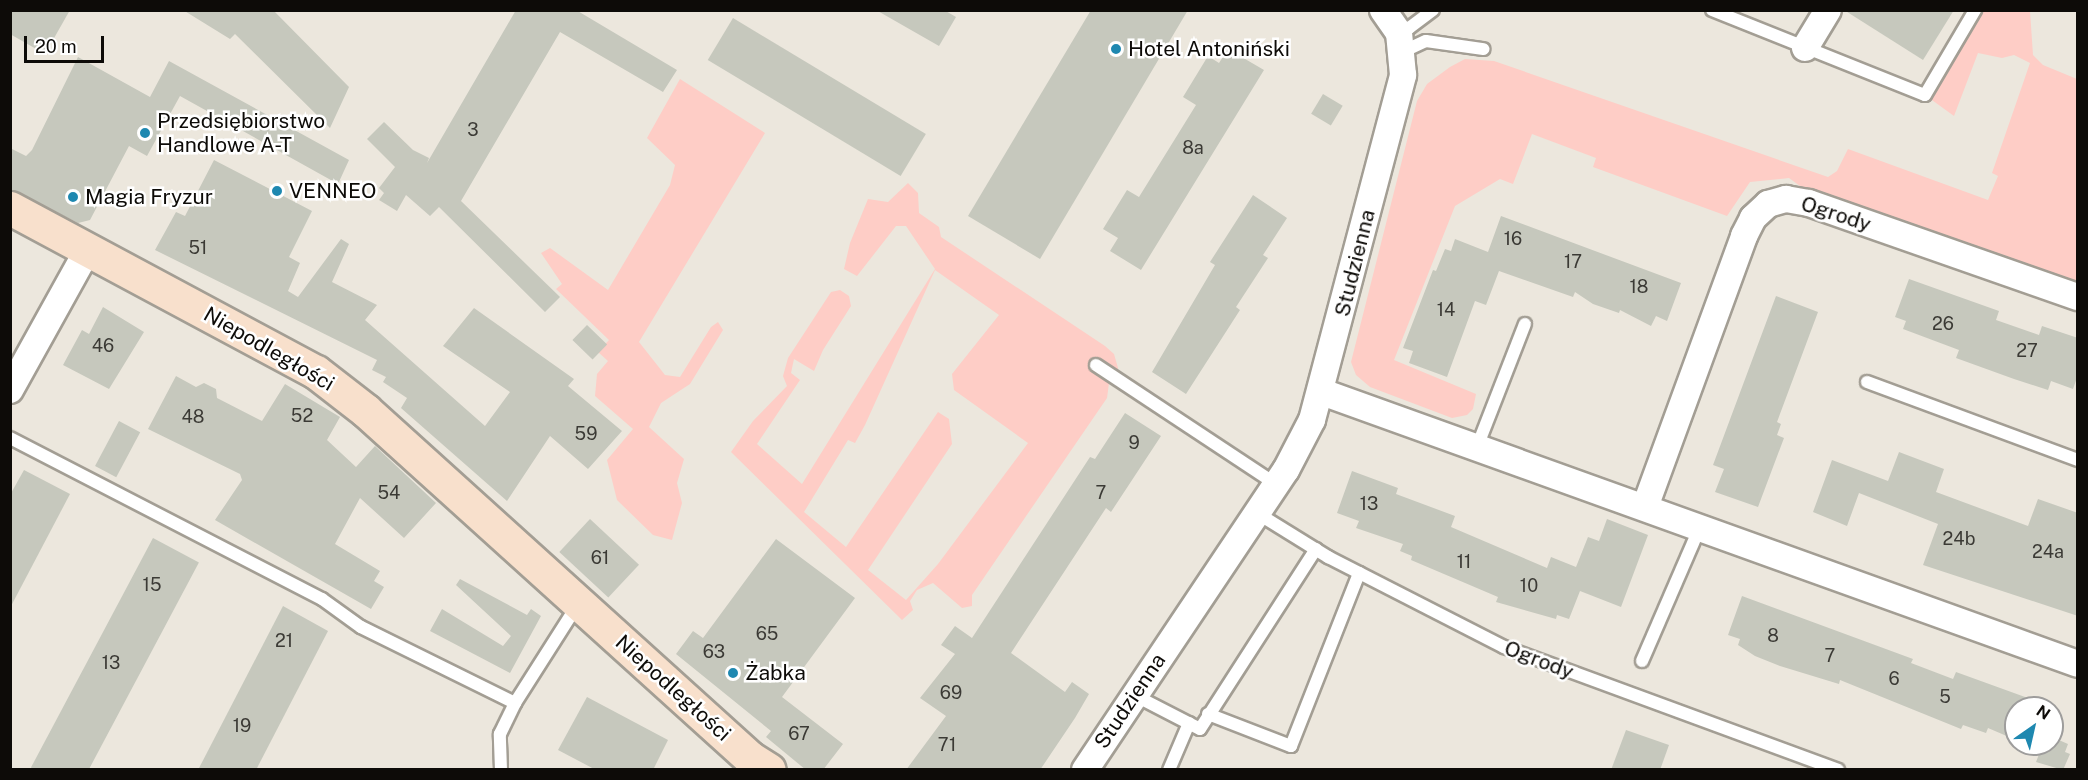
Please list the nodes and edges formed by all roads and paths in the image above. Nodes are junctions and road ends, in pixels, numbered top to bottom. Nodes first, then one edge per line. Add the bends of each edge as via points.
1 (1433, 10) edge
2 (1712, 10) edge
3 (1828, 10) edge
4 (1976, 10) edge
5 (1395, 31) edge
6 (1805, 48) junction
7 (1483, 49) dead end
8 (10, 208) edge
9 (88, 249) junction
10 (2078, 297) edge
11 (1525, 324) dead end
12 (1096, 366) dead end
13 (1867, 382) dead end
14 (10, 390) edge
15 (1322, 392) junction
16 (10, 438) edge
17 (1477, 447) junction
18 (2078, 460) edge
19 (1276, 484) junction
20 (1645, 507) junction
21 (1257, 513) junction
22 (1700, 527) junction
23 (1316, 549) junction
24 (1359, 573) junction
25 (578, 604) junction
26 (1641, 661) dead end
27 (2078, 664) edge
28 (1134, 695) junction
29 (516, 703) junction
30 (1208, 714) junction
31 (1189, 723) junction
32 (501, 770) edge
33 (769, 770) edge
34 (1085, 770) edge
35 (1169, 770) edge
36 (1838, 770) edge

1 - 5 lane via 1409,28
2 - 6 lane
3 - 6 street
4 - 6 lane via 1925,95
5 - 7 lane via 1426,41
5 - 15 street, Studzienna via 1403,75
8 - 9 street, Niepodległości
9 - 14 street
9 - 25 street, Niepodległości via 316,372 365,410
10 - 20 street, Ogrody via 1809,203 1786,199 1768,204 1753,218 1744,236
11 - 17 lane
12 - 19 lane
13 - 18 lane
15 - 17 street
15 - 19 street, Studzienna via 1304,440
16 - 29 lane via 322,599 361,627
17 - 20 street
19 - 21 street, Studzienna
20 - 22 street
21 - 23 lane, Ogrody
21 - 28 street, Studzienna
22 - 26 lane
22 - 27 street
23 - 24 lane, Ogrody
23 - 30 lane
24 - 30 lane via 1290,746
24 - 36 lane, Ogrody via 1504,647
25 - 29 lane
25 - 33 street, Niepodległości via 750,758
28 - 31 lane
28 - 34 street, Studzienna
29 - 32 lane via 500,734
30 - 31 lane via 1200,729
31 - 35 lane

